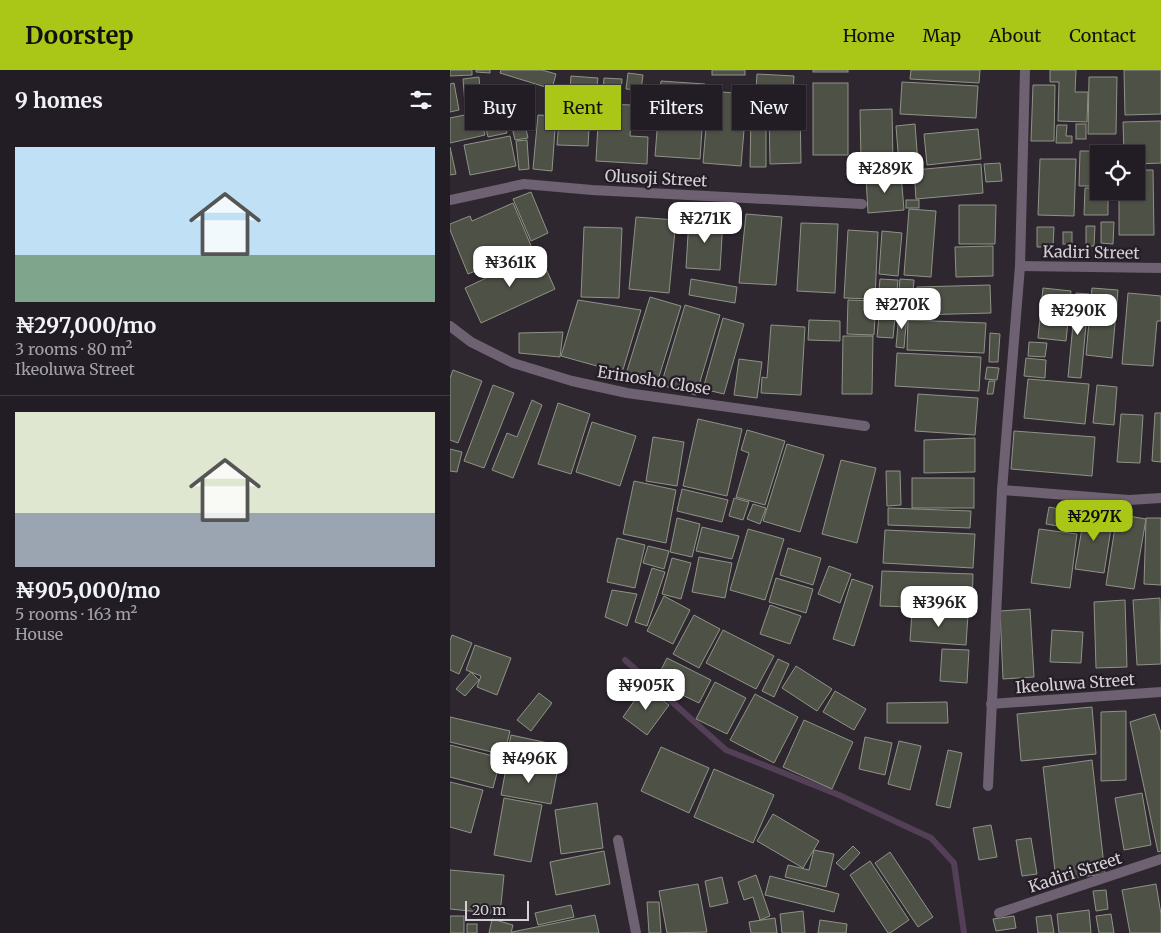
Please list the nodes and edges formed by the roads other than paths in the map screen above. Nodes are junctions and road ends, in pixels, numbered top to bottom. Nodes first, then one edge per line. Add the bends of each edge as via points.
1 (1025, 70) edge
2 (450, 200) edge
3 (862, 204) dead end
4 (1020, 266) junction
5 (1161, 268) edge
6 (450, 326) edge
7 (865, 426) dead end
8 (1002, 490) junction
9 (1161, 498) edge
10 (1161, 692) edge
11 (990, 704) junction
12 (988, 786) dead end
13 (618, 840) dead end
14 (1161, 859) edge
15 (999, 913) dead end
16 (636, 933) edge

1 - 4 street
2 - 3 street, Olusoji Street via 524,184
4 - 5 street, Kadiri Street
4 - 8 street
6 - 7 street, Erinosho Close via 472,342 513,363 572,381 627,393
8 - 9 street via 1129,500
8 - 11 street
10 - 11 street, Ikeoluwa Street
11 - 12 street
13 - 16 street
14 - 15 street, Kadiri Street

